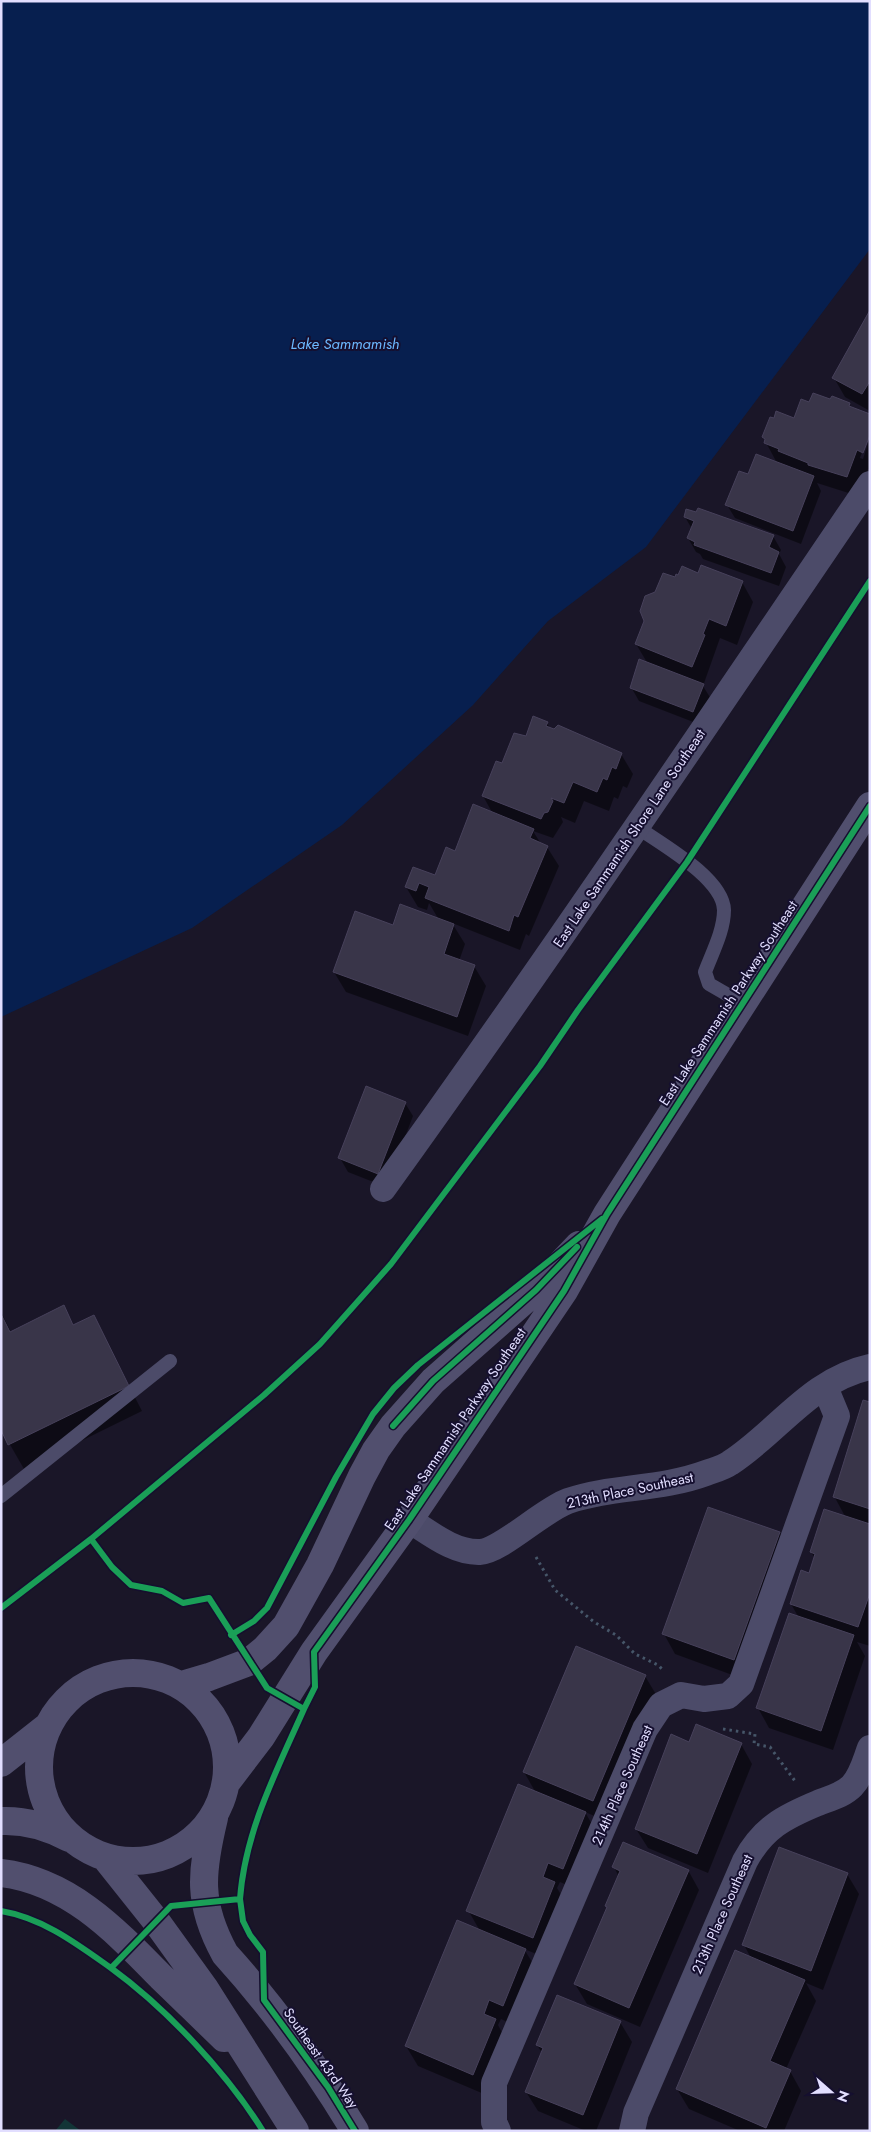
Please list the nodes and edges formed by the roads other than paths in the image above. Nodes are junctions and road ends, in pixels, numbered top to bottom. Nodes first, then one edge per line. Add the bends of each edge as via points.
1 (870, 484) edge
2 (870, 807) edge
3 (637, 827) junction
4 (742, 1003) junction
5 (383, 1189) dead end
6 (607, 1214) junction
7 (170, 1361) dead end
8 (870, 1367) edge
9 (825, 1387) junction
10 (1, 1496) edge
11 (409, 1520) junction
12 (182, 1685) junction
13 (48, 1726) junction
14 (870, 1748) edge
15 (1, 1763) edge
16 (226, 1783) junction
17 (215, 1814) junction
18 (1, 1821) edge
19 (76, 1842) junction
20 (105, 1858) junction
21 (1, 1873) edge
22 (254, 2067) junction
23 (295, 2131) edge
24 (355, 2131) edge
25 (498, 2131) edge
26 (632, 2131) edge

1 - 3 street, East Lake Sammamish Shore Lane Southeast
2 - 4 main road, East Lake Sammamish Parkway Southeast
3 - 4 lane via 706,876 717,891 724,908 722,926 704,972 709,984
3 - 5 street, East Lake Sammamish Shore Lane Southeast
4 - 6 main road, East Lake Sammamish Parkway Southeast
6 - 11 main road, East Lake Sammamish Parkway Southeast via 564,1291
6 - 12 main road, East Lake Sammamish Parkway Southeast via 536,1290 433,1381 393,1426 362,1476 320,1565 290,1618 265,1649 249,1662
7 - 10 lane
8 - 9 street, 213th Place Southeast via 857,1370
9 - 11 street, 213th Place Southeast via 791,1410 749,1450 728,1464 669,1484 568,1501 494,1548 482,1552 448,1544
9 - 25 street, 214th Place Southeast via 837,1416 741,1684 728,1696 704,1699 682,1695 661,1705 645,1729 494,2083 494,2122
11 - 16 main road, East Lake Sammamish Parkway Southeast
12 - 13 main road via 152,1674 114,1675 92,1682 67,1700
12 - 16 main road via 203,1704 219,1727 227,1755
13 - 15 main road
13 - 19 main road via 41,1750 39,1776 45,1801 57,1824
14 - 26 street, 213th Place Southeast via 852,1786 839,1796 795,1813 764,1833 754,1846 636,2113
16 - 17 main road
17 - 20 main road via 200,1834 179,1850 155,1859 130,1862
17 - 24 main road, Southeast 43rd Way via 204,1867 204,1888 209,1921 216,1937 225,1954 296,2042
18 - 19 main road via 40,1825
19 - 20 main road
20 - 22 main road via 205,1989
21 - 22 main road via 43,1883 78,1902 105,1922
22 - 23 main road

